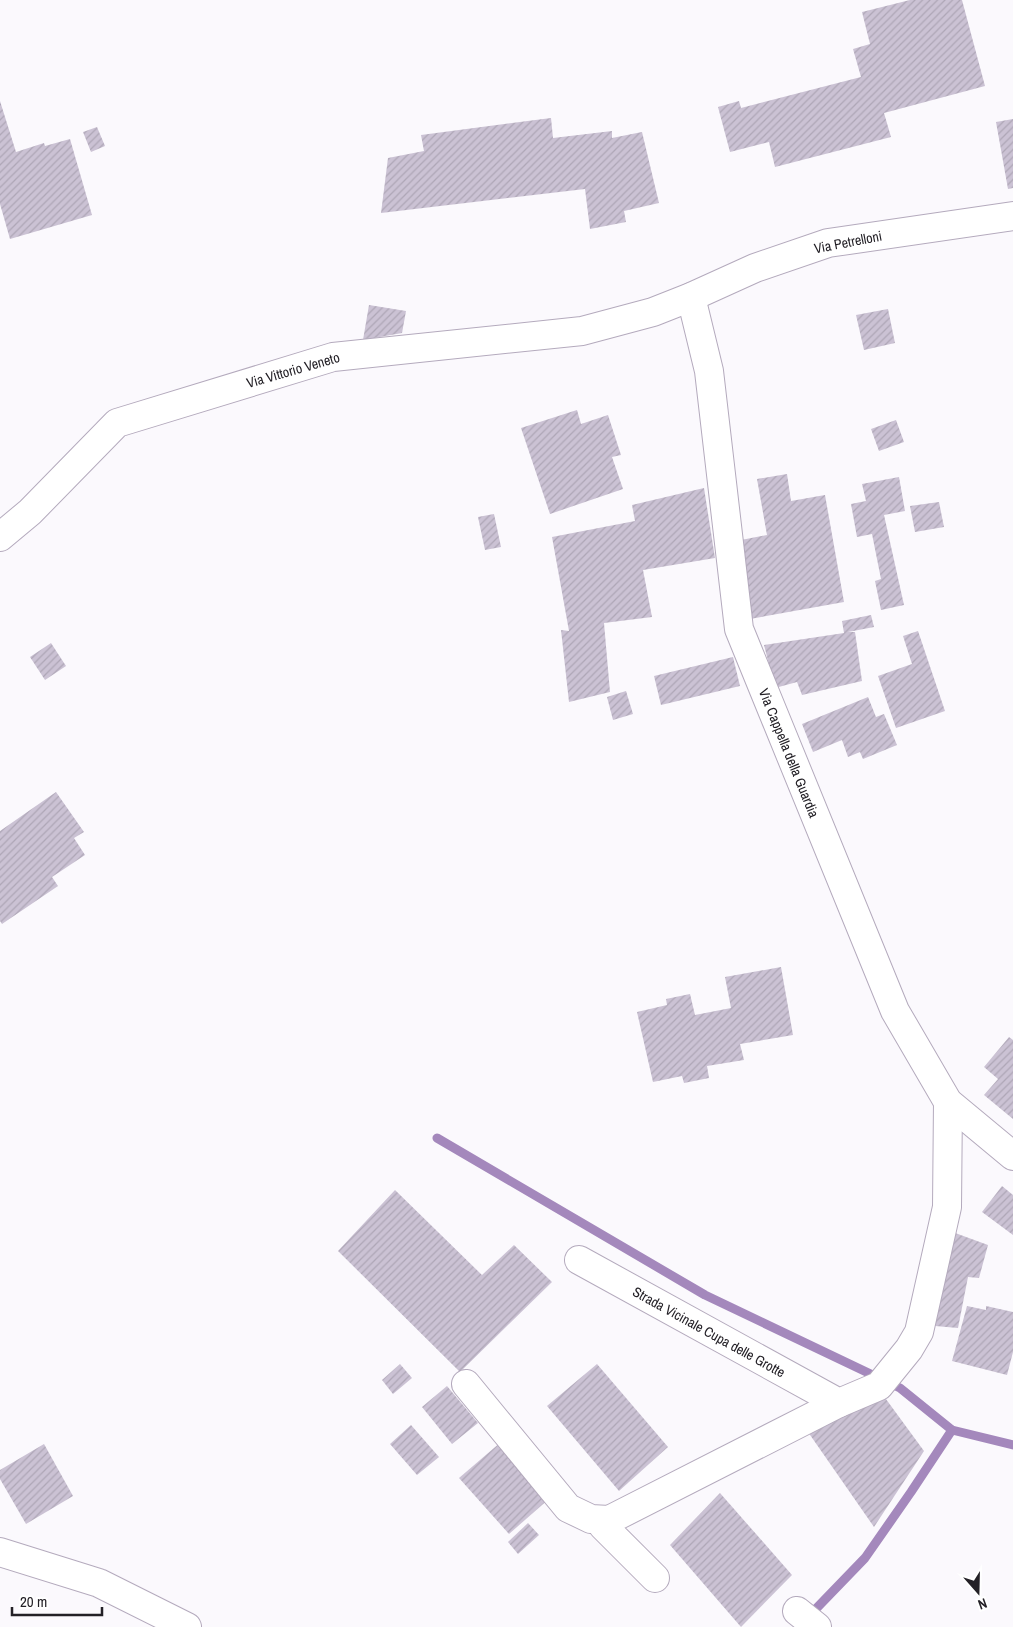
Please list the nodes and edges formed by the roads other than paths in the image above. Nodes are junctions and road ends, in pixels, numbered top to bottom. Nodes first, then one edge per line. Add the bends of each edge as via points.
1 (1013, 216) edge
2 (692, 297) junction
3 (0, 537) edge
4 (948, 1102) junction
5 (1013, 1156) edge
6 (579, 1260) dead end
7 (466, 1384) dead end
8 (838, 1403) junction
9 (609, 1520) junction
10 (0, 1552) edge
11 (655, 1578) dead end
12 (187, 1627) edge

1 - 2 street, Via Petrelloni via 828,243 755,268
2 - 3 street, Via Vittorio Veneto via 653,312 582,331 333,357 117,422 30,512
2 - 4 street, Via Cappella della Guardia via 709,371 739,629 895,1011
4 - 5 street, Via Cappella della Guardia
4 - 8 street via 947,1207 919,1332 884,1380
6 - 8 street, Strada Vicinale Cupa delle Grotte
7 - 9 street via 568,1508 591,1519
8 - 9 street
9 - 11 street via 603,1526
10 - 12 street via 99,1583

